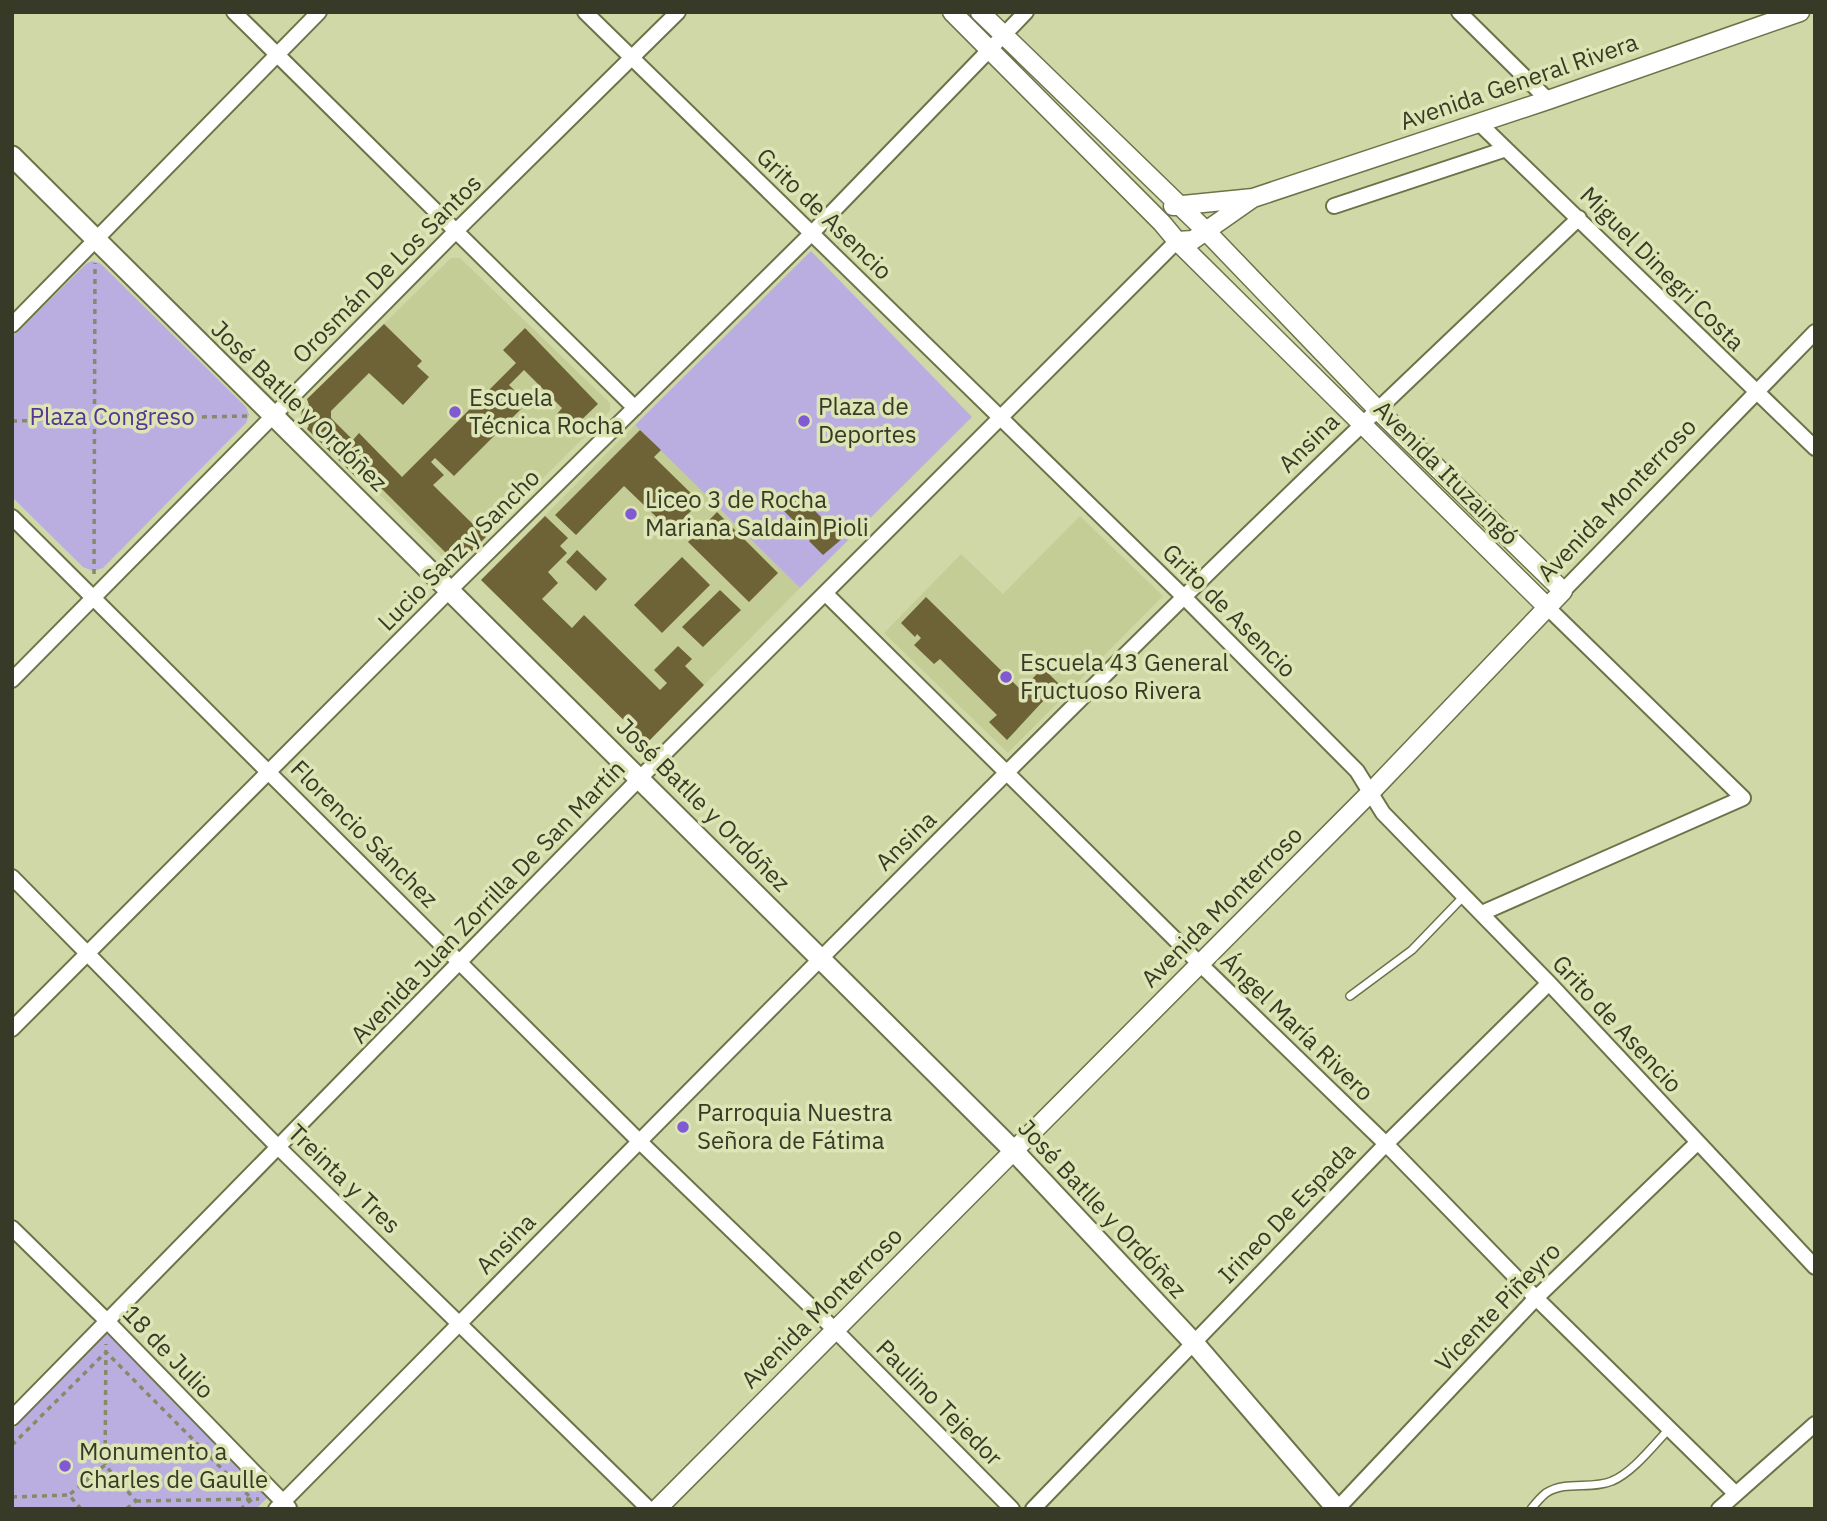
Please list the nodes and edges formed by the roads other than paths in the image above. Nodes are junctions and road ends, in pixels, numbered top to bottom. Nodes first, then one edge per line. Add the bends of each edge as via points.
1 (234, 12) edge
2 (319, 12) edge
3 (585, 12) edge
4 (678, 12) edge
5 (952, 12) edge
6 (981, 12) edge
7 (1026, 12) edge
8 (1459, 12) edge
9 (1800, 12) edge
10 (1004, 35) junction
11 (990, 50) junction
12 (277, 54) junction
13 (632, 59) junction
14 (1549, 100) junction
15 (1478, 122) junction
16 (1506, 149) junction
17 (12, 156) edge
18 (1253, 198) junction
19 (1178, 204) junction
20 (1334, 206) dead end
21 (1579, 218) junction
22 (1163, 223) junction
23 (456, 231) junction
24 (1206, 231) junction
25 (811, 233) junction
26 (95, 240) junction
27 (1177, 241) junction
28 (12, 325) edge
29 (1815, 332) edge
30 (1755, 392) junction
31 (635, 408) junction
32 (1378, 410) junction
33 (273, 416) junction
34 (998, 418) junction
35 (1362, 424) junction
36 (1815, 448) edge
37 (12, 517) edge
38 (451, 589) junction
39 (1563, 591) junction
40 (825, 593) junction
41 (1184, 597) junction
42 (94, 599) junction
43 (1547, 607) junction
44 (12, 680) edge
45 (269, 772) junction
46 (1007, 774) junction
47 (640, 778) junction
48 (1370, 793) junction
49 (12, 877) edge
50 (1465, 895) junction
51 (1482, 913) junction
52 (88, 954) junction
53 (821, 957) junction
54 (460, 964) junction
55 (1200, 964) junction
56 (1549, 983) junction
57 (1350, 996) dead end
58 (12, 1029) edge
59 (638, 1140) junction
60 (1697, 1143) junction
61 (1386, 1144) junction
62 (279, 1147) junction
63 (1013, 1150) junction
64 (12, 1228) edge
65 (1815, 1267) edge
66 (1536, 1298) junction
67 (107, 1321) junction
68 (460, 1325) junction
69 (834, 1329) junction
70 (1194, 1343) junction
71 (12, 1418) edge
72 (1815, 1423) edge
73 (1669, 1429) junction
74 (1736, 1494) junction
75 (283, 1506) edge
76 (649, 1509) edge
77 (657, 1509) edge
78 (1012, 1509) edge
79 (1033, 1509) edge
80 (1337, 1509) edge
81 (1531, 1509) edge
82 (1719, 1509) edge

1 - 12 street
2 - 12 street
3 - 13 street, Grito de Asencio
4 - 13 street, Orosmán De Los Santos
5 - 11 street, Avenida Ituzaingó
6 - 10 street, Avenida Ituzaingó
7 - 10 street, Lucio Sanz y Sancho
8 - 14 street
9 - 14 street, Avenida General Rivera
10 - 11 street, Lucio Sanz y Sancho
10 - 19 street, Avenida Ituzaingó
11 - 22 street, Avenida Ituzaingó
11 - 25 street, Lucio Sanz y Sancho
12 - 23 street
12 - 26 street
13 - 23 street, Orosmán De Los Santos
13 - 25 street, Grito de Asencio
14 - 15 street, Avenida General Rivera
15 - 16 street, Miguel Dinegri Costa
15 - 18 street, Avenida General Rivera
16 - 20 street
16 - 21 street, Miguel Dinegri Costa
17 - 26 main road, José Batlle y Ordóñez
18 - 19 street, Avenida General Rivera
18 - 24 street, Avenida General Rivera
19 - 22 street via 1164,215
19 - 24 street, Avenida Ituzaingó
21 - 30 street, Miguel Dinegri Costa
21 - 32 street, Ansina
22 - 27 street, Avenida Ituzaingó
23 - 31 street
23 - 33 street, Orosmán De Los Santos
24 - 27 street via 1193,240
24 - 32 street, Avenida Ituzaingó
25 - 31 street, Lucio Sanz y Sancho
25 - 34 street, Grito de Asencio
26 - 28 street
26 - 33 main road, José Batlle y Ordóñez
27 - 34 street, Avenida Juan Zorrilla De San Martín
27 - 35 street, Avenida Ituzaingó
29 - 30 street, Avenida Monterroso
30 - 36 street, Miguel Dinegri Costa
30 - 39 street, Avenida Monterroso
31 - 38 street, Lucio Sanz y Sancho
32 - 35 street, Ansina
32 - 39 street, Avenida Ituzaingó
33 - 38 main road, José Batlle y Ordóñez
33 - 42 street, Orosmán De Los Santos
34 - 40 street, Avenida Juan Zorrilla De San Martín
34 - 41 street, Grito de Asencio
35 - 41 street, Ansina
35 - 43 street, Avenida Ituzaingó
37 - 42 street, Florencio Sánchez
38 - 45 street, Lucio Sanz y Sancho
38 - 47 main road, José Batlle y Ordóñez
39 - 43 street, Avenida Monterroso
40 - 46 street, Ángel María Rivero
40 - 47 street, Avenida Juan Zorrilla De San Martín
41 - 46 street, Ansina
41 - 48 street, Grito de Asencio via 1357,771
42 - 44 street, Orosmán De Los Santos
42 - 45 street, Florencio Sánchez
43 - 48 street, Avenida Monterroso
43 - 51 street, Avenida Ituzaingó via 1742,798
45 - 52 street, Lucio Sanz y Sancho
45 - 54 street, Florencio Sánchez
46 - 53 street, Ansina
46 - 55 street, Ángel María Rivero
47 - 53 main road, José Batlle y Ordóñez
47 - 54 street, Avenida Juan Zorrilla De San Martín
48 - 50 street, Grito de Asencio via 1383,813
48 - 55 street, Avenida Monterroso
49 - 52 street, Treinta y Tres
50 - 51 street, Grito de Asencio
50 - 57 lane via 1412,950
51 - 56 street, Grito de Asencio
52 - 58 street, Lucio Sanz y Sancho
52 - 62 street, Treinta y Tres
53 - 59 street, Ansina
53 - 63 main road, José Batlle y Ordóñez
54 - 59 street, Florencio Sánchez
54 - 62 street, Avenida Juan Zorrilla De San Martín
55 - 61 street, Ángel María Rivero
55 - 63 street, Avenida Monterroso
56 - 60 street, Grito de Asencio
56 - 61 street, Irineo De Espada
59 - 68 street, Ansina
59 - 69 street, Florencio Sánchez
60 - 65 street, Grito de Asencio
60 - 66 street, Vicente Piñeyro
61 - 66 street, Ángel María Rivero
61 - 70 street, Irineo De Espada
62 - 67 street, Avenida Juan Zorrilla De San Martín
62 - 68 street, Treinta y Tres
63 - 69 street, Avenida Monterroso
63 - 70 main road, José Batlle y Ordóñez
64 - 67 street, 18 de Julio
66 - 73 street, Ángel María Rivero
66 - 80 street, Vicente Piñeyro
67 - 71 street, Avenida Juan Zorrilla De San Martín
67 - 75 street, 18 de Julio
68 - 75 street, Ansina
68 - 76 street, Treinta y Tres
69 - 77 street, Avenida Monterroso
69 - 78 street, Paulino Tejedor
70 - 79 street, Irineo De Espada
70 - 80 main road, José Batlle y Ordóñez
72 - 74 street
73 - 74 street, Ángel María Rivero
73 - 81 lane via 1613,1481 1546,1493
74 - 82 street

